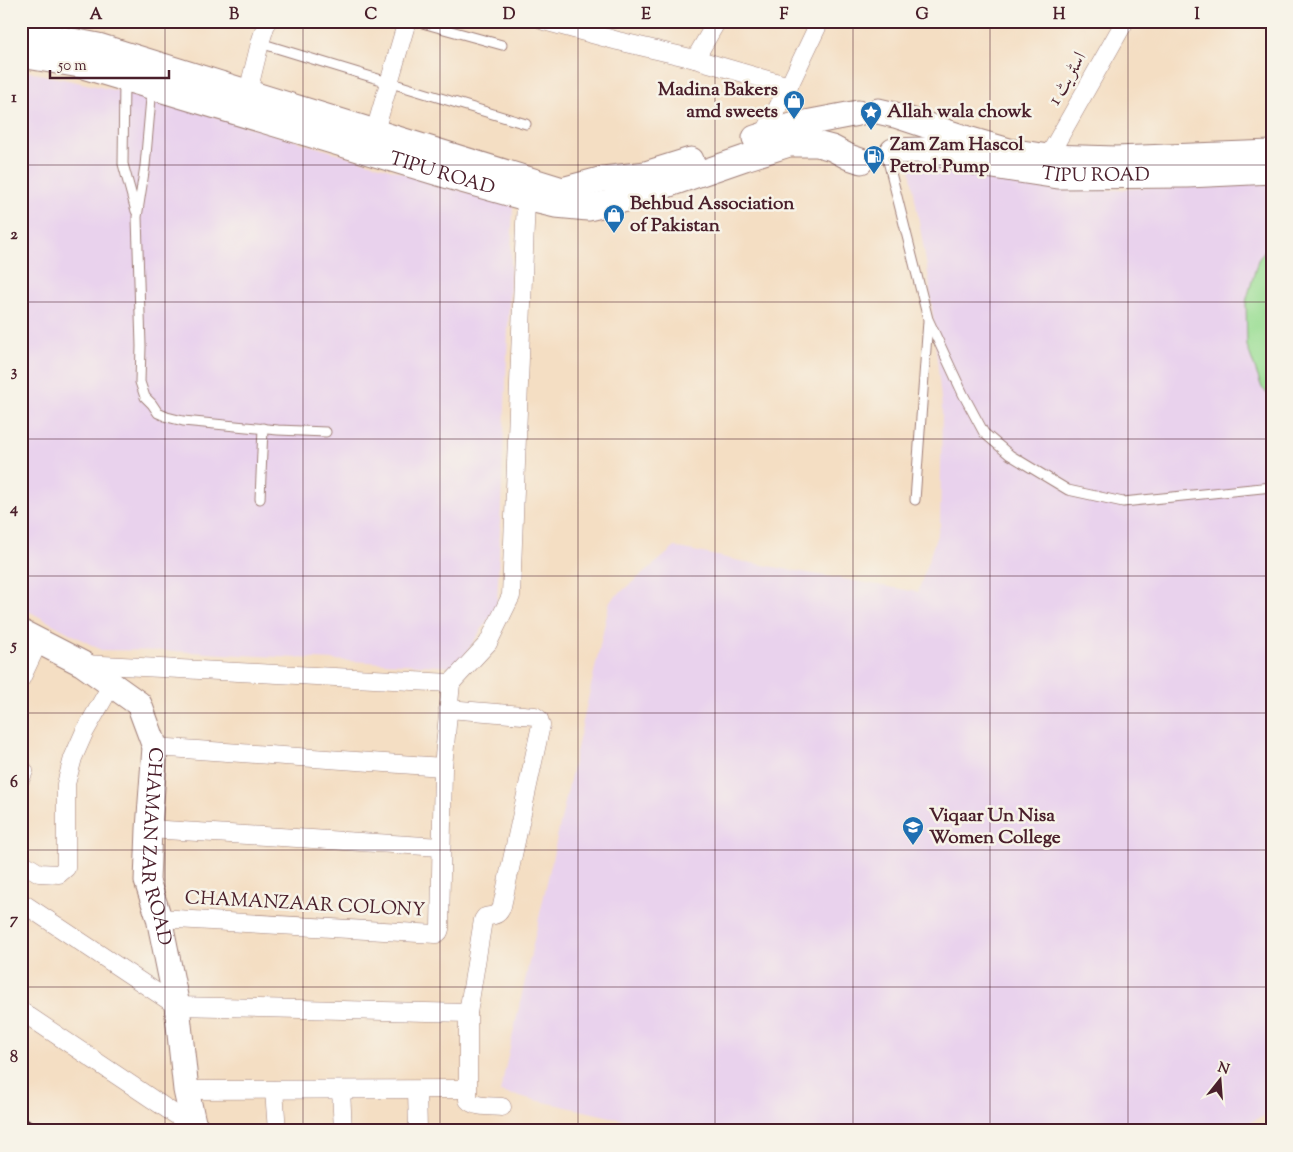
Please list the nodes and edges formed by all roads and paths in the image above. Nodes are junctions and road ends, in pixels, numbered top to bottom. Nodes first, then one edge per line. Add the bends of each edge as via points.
1 (267, 21) edge
2 (407, 21) edge
3 (415, 21) edge
4 (544, 21) edge
5 (717, 21) edge
6 (820, 21) edge
7 (1126, 21) edge
8 (23, 35) edge
9 (260, 43) junction
10 (502, 45) dead end
11 (695, 59) junction
12 (124, 78) junction
13 (389, 82) junction
14 (789, 86) junction
15 (152, 87) junction
16 (248, 92) junction
17 (868, 112) junction
18 (526, 124) dead end
19 (375, 131) junction
20 (762, 136) junction
21 (1272, 153) edge
22 (890, 154) junction
23 (1048, 157) junction
24 (861, 161) junction
25 (1272, 171) edge
26 (526, 198) junction
27 (137, 216) junction
28 (928, 319) junction
29 (263, 428) junction
30 (326, 432) dead end
31 (1272, 487) edge
32 (260, 499) dead end
33 (915, 500) dead end
34 (30, 636) edge
35 (83, 664) junction
36 (21, 679) edge
37 (451, 683) junction
38 (112, 684) junction
39 (448, 709) junction
40 (154, 747) junction
41 (21, 767) edge
42 (443, 767) junction
43 (21, 778) edge
44 (149, 829) junction
45 (441, 847) junction
46 (21, 862) edge
47 (21, 902) edge
48 (159, 918) junction
49 (177, 1006) junction
50 (21, 1011) edge
51 (468, 1013) junction
52 (467, 1089) junction
53 (186, 1090) junction
54 (274, 1090) junction
55 (341, 1090) junction
56 (417, 1090) junction
57 (502, 1107) dead end
58 (197, 1129) edge
59 (277, 1131) edge
60 (343, 1131) edge
61 (418, 1131) edge

1 - 9 street
2 - 13 street
3 - 10 lane
4 - 11 street
5 - 11 street
6 - 14 street
7 - 23 street, اسٹریٹ 1
8 - 12 main road, TIPU ROAD via 80,65
8 - 16 main road via 98,46
9 - 13 lane
9 - 16 street
11 - 14 street
12 - 15 main road, TIPU ROAD
12 - 27 lane via 123,164
13 - 18 lane
13 - 19 street
14 - 20 street
15 - 26 main road, TIPU ROAD
15 - 27 lane
16 - 19 main road
17 - 20 main road via 795,124
17 - 22 main road via 887,116 893,123 897,132
17 - 23 main road via 895,115 1009,151
17 - 24 main road via 849,121 844,132 845,144
19 - 20 main road via 562,190 602,179 646,174
21 - 23 main road via 1116,159
22 - 24 main road via 874,163
22 - 25 main road, TIPU ROAD via 923,150 1058,176
22 - 28 lane
24 - 26 main road, TIPU ROAD via 817,144 789,144 626,199 588,208
26 - 37 street via 511,596 488,643
27 - 29 lane via 140,382 145,397 158,413 167,417
28 - 31 lane via 984,433 1010,455 1068,490 1122,502
28 - 33 lane
29 - 30 lane
29 - 32 lane
34 - 35 main road, CHAMAN ZAR ROAD
34 - 36 street
35 - 37 street
35 - 38 main road, CHAMAN ZAR ROAD
37 - 39 street, CHAMANZAAR COLONY
38 - 40 main road, CHAMAN ZAR ROAD via 139,704
38 - 46 street via 84,733 66,784 66,868 59,874 39,874
39 - 42 street, CHAMANZAAR COLONY
39 - 51 street via 535,716 541,724 502,906 496,915 483,920
40 - 42 street
40 - 44 main road, CHAMAN ZAR ROAD
41 - 43 street via 24,771
42 - 45 street, CHAMANZAAR COLONY
44 - 45 street
44 - 48 main road, CHAMAN ZAR ROAD via 147,881
45 - 48 street, CHAMANZAAR COLONY via 440,928 436,934
47 - 49 street
48 - 49 main road, CHAMAN ZAR ROAD
49 - 51 street
49 - 53 main road, CHAMAN ZAR ROAD
50 - 58 street
51 - 52 street
52 - 56 street
52 - 57 street via 471,1103
53 - 54 street
53 - 58 main road, CHAMAN ZAR ROAD
54 - 55 street
54 - 59 street
55 - 56 street
55 - 60 street
56 - 61 street

